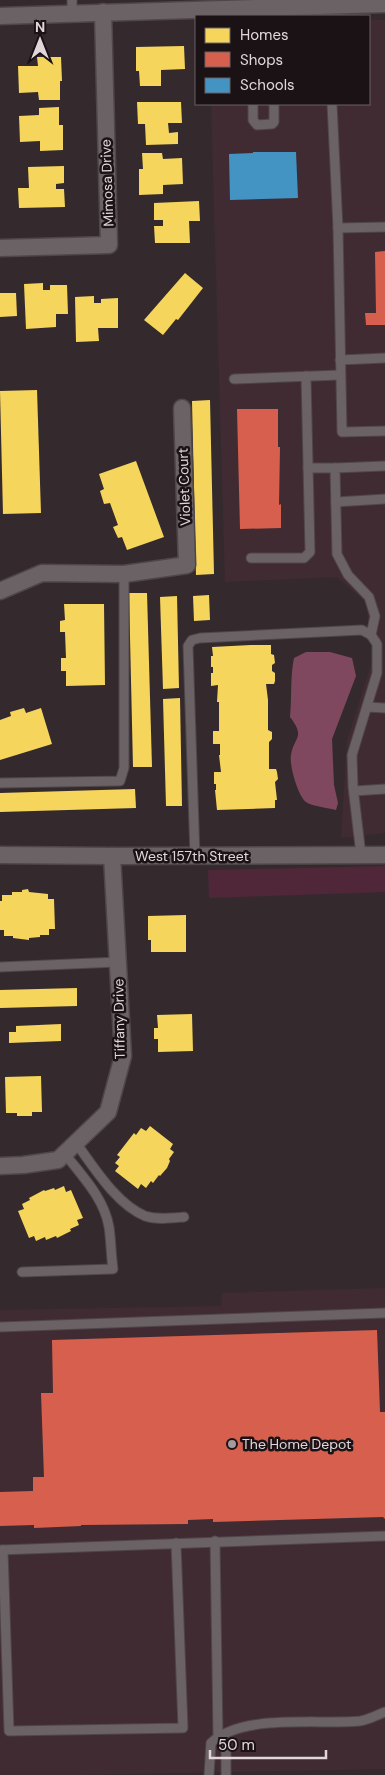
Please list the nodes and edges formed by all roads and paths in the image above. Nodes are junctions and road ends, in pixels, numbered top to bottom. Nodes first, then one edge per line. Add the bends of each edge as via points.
1 (305, 3) edge
2 (385, 4) edge
3 (202, 5) edge
4 (72, 7) edge
5 (329, 11) edge
6 (102, 12) junction
7 (261, 12) edge
8 (0, 16) edge
9 (253, 105) edge
10 (274, 105) edge
11 (332, 105) edge
12 (385, 227) edge
13 (338, 228) junction
14 (0, 248) edge
15 (385, 358) edge
16 (340, 360) junction
17 (340, 375) junction
18 (306, 376) junction
19 (234, 378) dead end
20 (182, 408) dead end
21 (385, 431) edge
22 (385, 466) edge
23 (308, 468) junction
24 (335, 468) junction
25 (385, 499) edge
26 (336, 502) junction
27 (251, 558) dead end
28 (124, 574) junction
29 (0, 591) edge
30 (371, 635) junction
31 (381, 673) edge
32 (367, 707) junction
33 (385, 708) edge
34 (0, 783) edge
35 (385, 789) edge
36 (354, 791) junction
37 (0, 855) edge
38 (361, 855) junction
39 (385, 855) edge
40 (112, 856) junction
41 (195, 856) junction
42 (118, 962) junction
43 (0, 967) edge
44 (71, 1149) junction
45 (0, 1166) edge
46 (184, 1217) dead end
47 (22, 1272) dead end
48 (385, 1313) edge
49 (0, 1327) edge
50 (385, 1536) edge
51 (215, 1541) junction
52 (176, 1543) junction
53 (1, 1550) edge
54 (385, 1712) edge
55 (218, 1736) junction
56 (209, 1775) edge
57 (226, 1775) edge

1 - 5 street
1 - 7 street
2 - 5 street
3 - 6 street
3 - 7 street
4 - 6 street
4 - 8 street
6 - 14 street, Mimosa Drive via 109,245
9 - 10 lane via 253,120 257,125 274,122
11 - 13 lane
12 - 13 lane
13 - 16 lane
15 - 16 lane
16 - 17 lane
17 - 18 lane
17 - 21 lane via 342,432
18 - 19 lane
18 - 23 lane
20 - 28 street, Violet Court via 187,565
22 - 24 lane
23 - 24 lane
23 - 27 lane via 310,552 304,558
24 - 26 lane
25 - 26 lane
26 - 30 lane via 337,554 348,575 370,597 374,616
28 - 29 street via 42,573
28 - 34 lane via 124,768 120,781
30 - 31 lane via 377,644
30 - 41 lane via 362,630 192,640 188,646
31 - 32 lane
32 - 33 lane
32 - 36 lane via 353,746
35 - 36 lane
36 - 38 lane
37 - 40 street, West 157th Street
38 - 39 street, West 157th Street
38 - 41 street, West 157th Street
40 - 41 street, West 157th Street
40 - 42 street, Tiffany Drive
42 - 43 lane
42 - 44 street, Tiffany Drive via 123,1056 108,1112
44 - 45 street, Tiffany Drive via 58,1160
44 - 46 lane via 133,1208 146,1216
44 - 47 lane via 102,1206 109,1226 113,1269
48 - 49 lane
50 - 51 lane
51 - 52 lane
51 - 55 lane
52 - 53 lane
52 - 53 lane via 183,1728 9,1731
54 - 55 lane via 362,1721 257,1723
55 - 56 lane via 211,1742
55 - 57 lane via 226,1745

